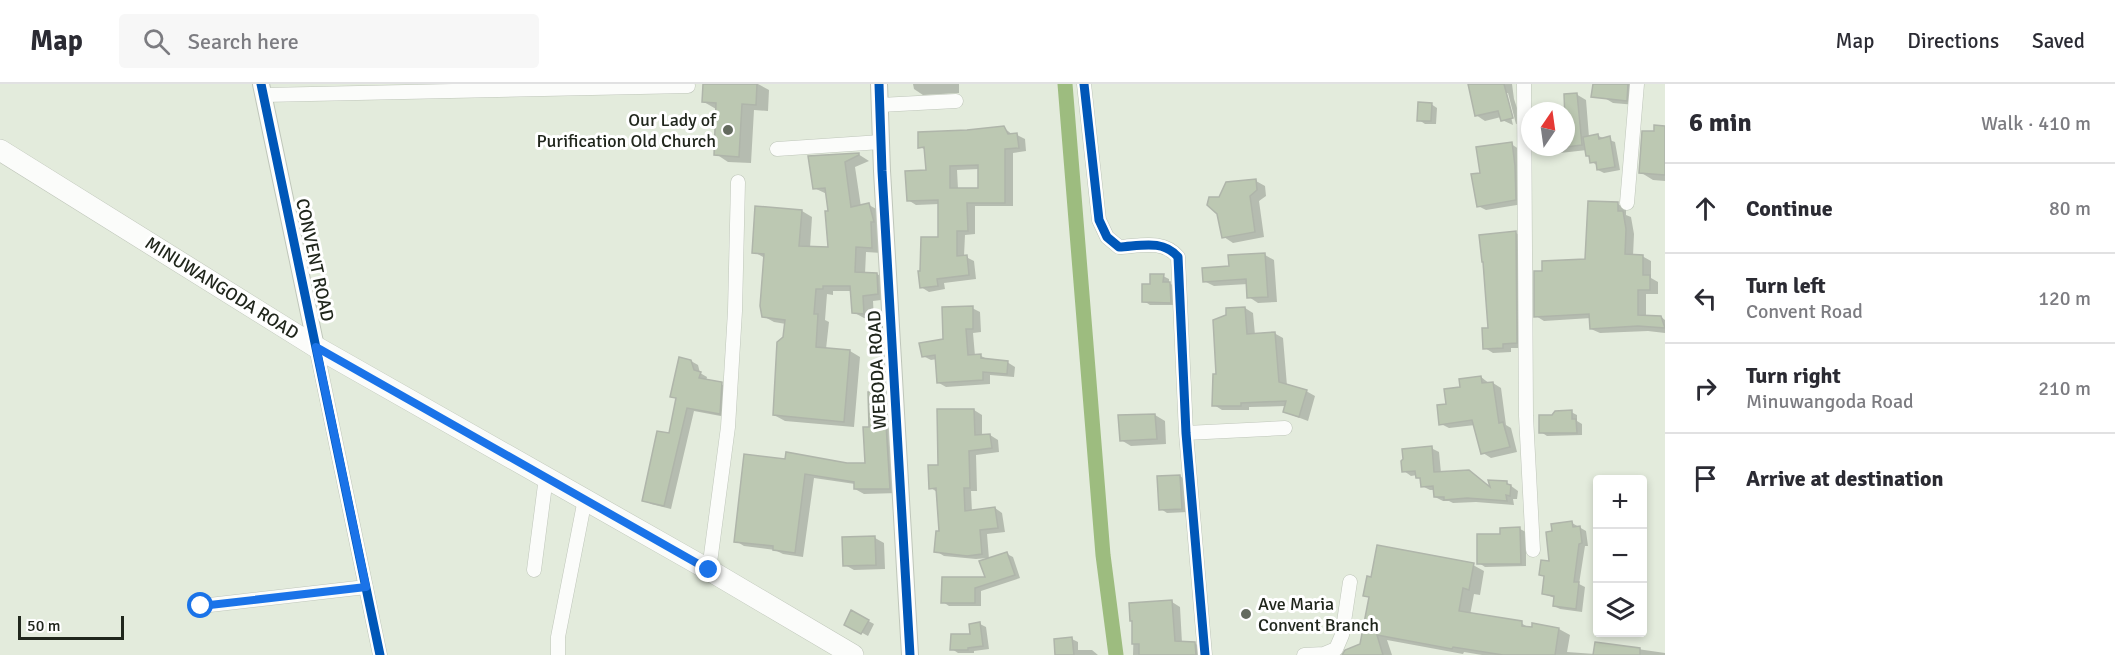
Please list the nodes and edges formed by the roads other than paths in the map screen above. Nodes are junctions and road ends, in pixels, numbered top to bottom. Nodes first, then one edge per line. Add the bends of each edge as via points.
1 (879, 84) edge
2 (1084, 84) edge
3 (1524, 84) edge
4 (1637, 84) edge
5 (688, 86) dead end
6 (262, 89) edge
7 (956, 101) dead end
8 (880, 105) junction
9 (881, 142) junction
10 (777, 149) dead end
11 (0, 150) edge
12 (738, 182) dead end
13 (1627, 203) dead end
14 (316, 347) junction
15 (1285, 428) dead end
16 (1186, 433) junction
17 (546, 477) junction
18 (585, 499) junction
19 (1533, 550) dead end
20 (534, 570) dead end
21 (709, 570) junction
22 (1350, 582) dead end
23 (366, 587) junction
24 (201, 606) dead end
25 (380, 655) edge
26 (558, 655) edge
27 (853, 655) edge
28 (910, 655) edge
29 (1205, 655) edge
30 (1304, 655) edge

1 - 8 street, WEBODA ROAD
2 - 16 street via 1100,220 1107,237 1119,247 1156,245 1171,249 1178,257
3 - 19 street via 1526,416
4 - 13 street
5 - 6 street
6 - 14 street, CONVENT ROAD
7 - 8 street
8 - 9 street, WEBODA ROAD
9 - 10 street
9 - 28 street, WEBODA ROAD
11 - 14 main road, MINUWANGODA ROAD
12 - 21 street via 728,427
14 - 17 main road, MINUWANGODA ROAD
14 - 23 street, CONVENT ROAD
15 - 16 street
16 - 29 street
17 - 18 main road, MINUWANGODA ROAD
17 - 20 street
18 - 21 main road, MINUWANGODA ROAD
18 - 26 street via 558,637
21 - 27 main road, MINUWANGODA ROAD
22 - 30 street via 1342,635 1336,649
23 - 24 street
23 - 25 street, CONVENT ROAD

